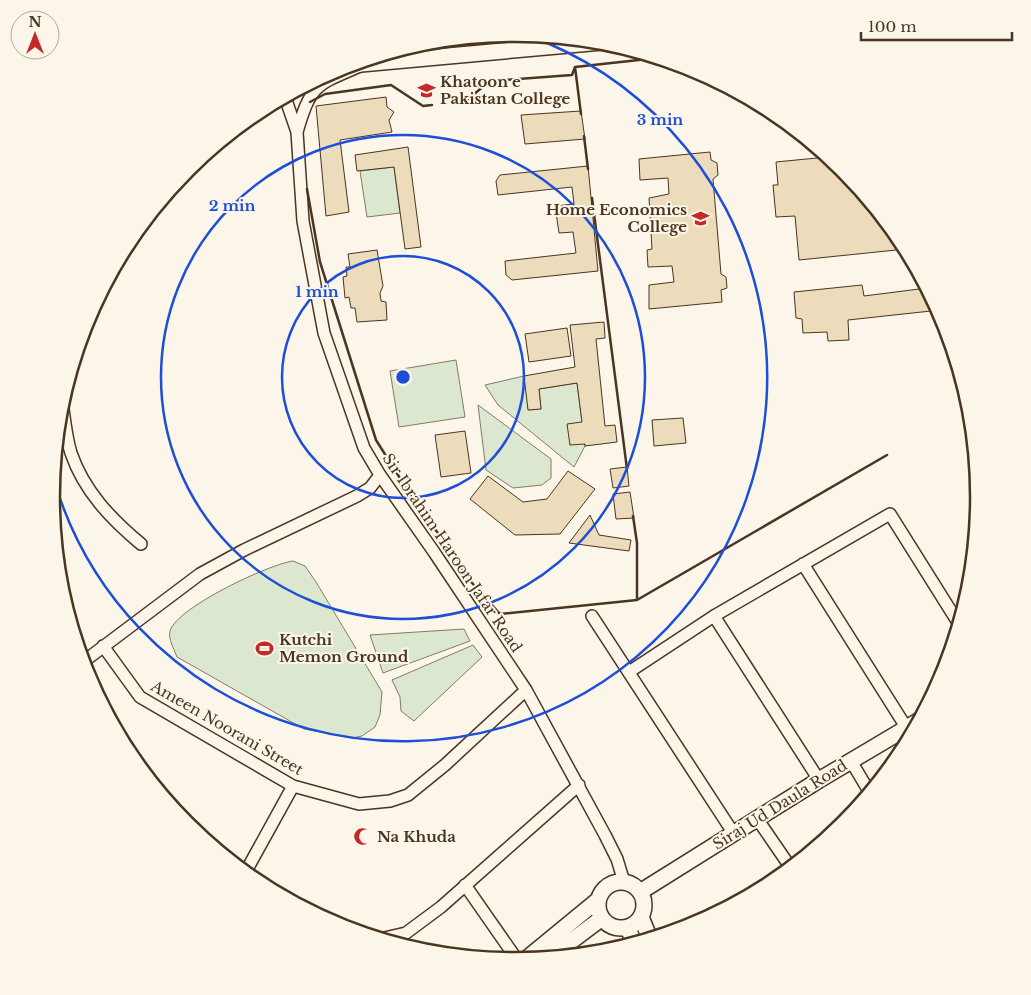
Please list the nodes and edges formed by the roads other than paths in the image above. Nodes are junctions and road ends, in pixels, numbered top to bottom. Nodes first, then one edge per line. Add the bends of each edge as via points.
1 (543, 43) edge
2 (386, 62) edge
3 (317, 88) edge
4 (287, 103) edge
5 (297, 132) junction
6 (66, 426) edge
7 (380, 475) junction
8 (140, 544) dead end
9 (803, 564) junction
10 (592, 616) dead end
11 (714, 616) junction
12 (954, 617) edge
13 (103, 646) junction
14 (89, 655) edge
15 (629, 672) junction
16 (526, 690) junction
17 (910, 725) edge
18 (906, 727) junction
19 (851, 760) junction
20 (819, 780) junction
21 (579, 785) junction
22 (293, 786) junction
23 (866, 787) edge
24 (758, 820) junction
25 (734, 834) junction
26 (787, 862) edge
27 (249, 866) edge
28 (624, 882) junction
29 (465, 885) junction
30 (640, 892) junction
31 (598, 900) junction
32 (641, 917) junction
33 (602, 918) junction
34 (628, 927) junction
35 (647, 933) edge
36 (394, 936) edge
37 (632, 937) edge
38 (559, 951) edge
39 (512, 952) edge
40 (535, 952) edge

1 - 2 main road
3 - 5 street via 305,105
4 - 5 street
5 - 7 street, Sir Ibrahim Haroon Jafar Road via 304,221 324,333 364,448
6 - 8 street via 71,452 83,481 114,522
7 - 13 street via 358,496 200,574
7 - 16 street, Sir Ibrahim Haroon Jafar Road
9 - 11 street
9 - 12 street via 890,514
9 - 18 street
10 - 15 street
11 - 15 street
11 - 20 street
13 - 14 street
13 - 22 street, Ameen Noorani Street via 140,697
15 - 25 street
16 - 21 street, Sir Ibrahim Haroon Jafar Road
16 - 22 street, Ameen Noorani Street via 408,795 390,801 358,804
17 - 18 main road, Siraj Ud Daula Road
18 - 19 main road, Siraj Ud Daula Road
19 - 20 main road, Siraj Ud Daula Road
19 - 23 street
20 - 24 main road, Siraj Ud Daula Road
21 - 28 street, Sir Ibrahim Haroon Jafar Road via 617,859
21 - 29 street
22 - 27 street
24 - 25 main road, Siraj Ud Daula Road
24 - 26 street
25 - 30 main road, Siraj Ud Daula Road
28 - 30 main road
28 - 31 main road via 610,884
29 - 36 street via 406,933
29 - 39 street
30 - 32 main road via 644,904
31 - 33 main road
31 - 40 main road
32 - 34 main road
32 - 35 main road
33 - 34 main road via 614,927
33 - 38 main road
34 - 37 main road

